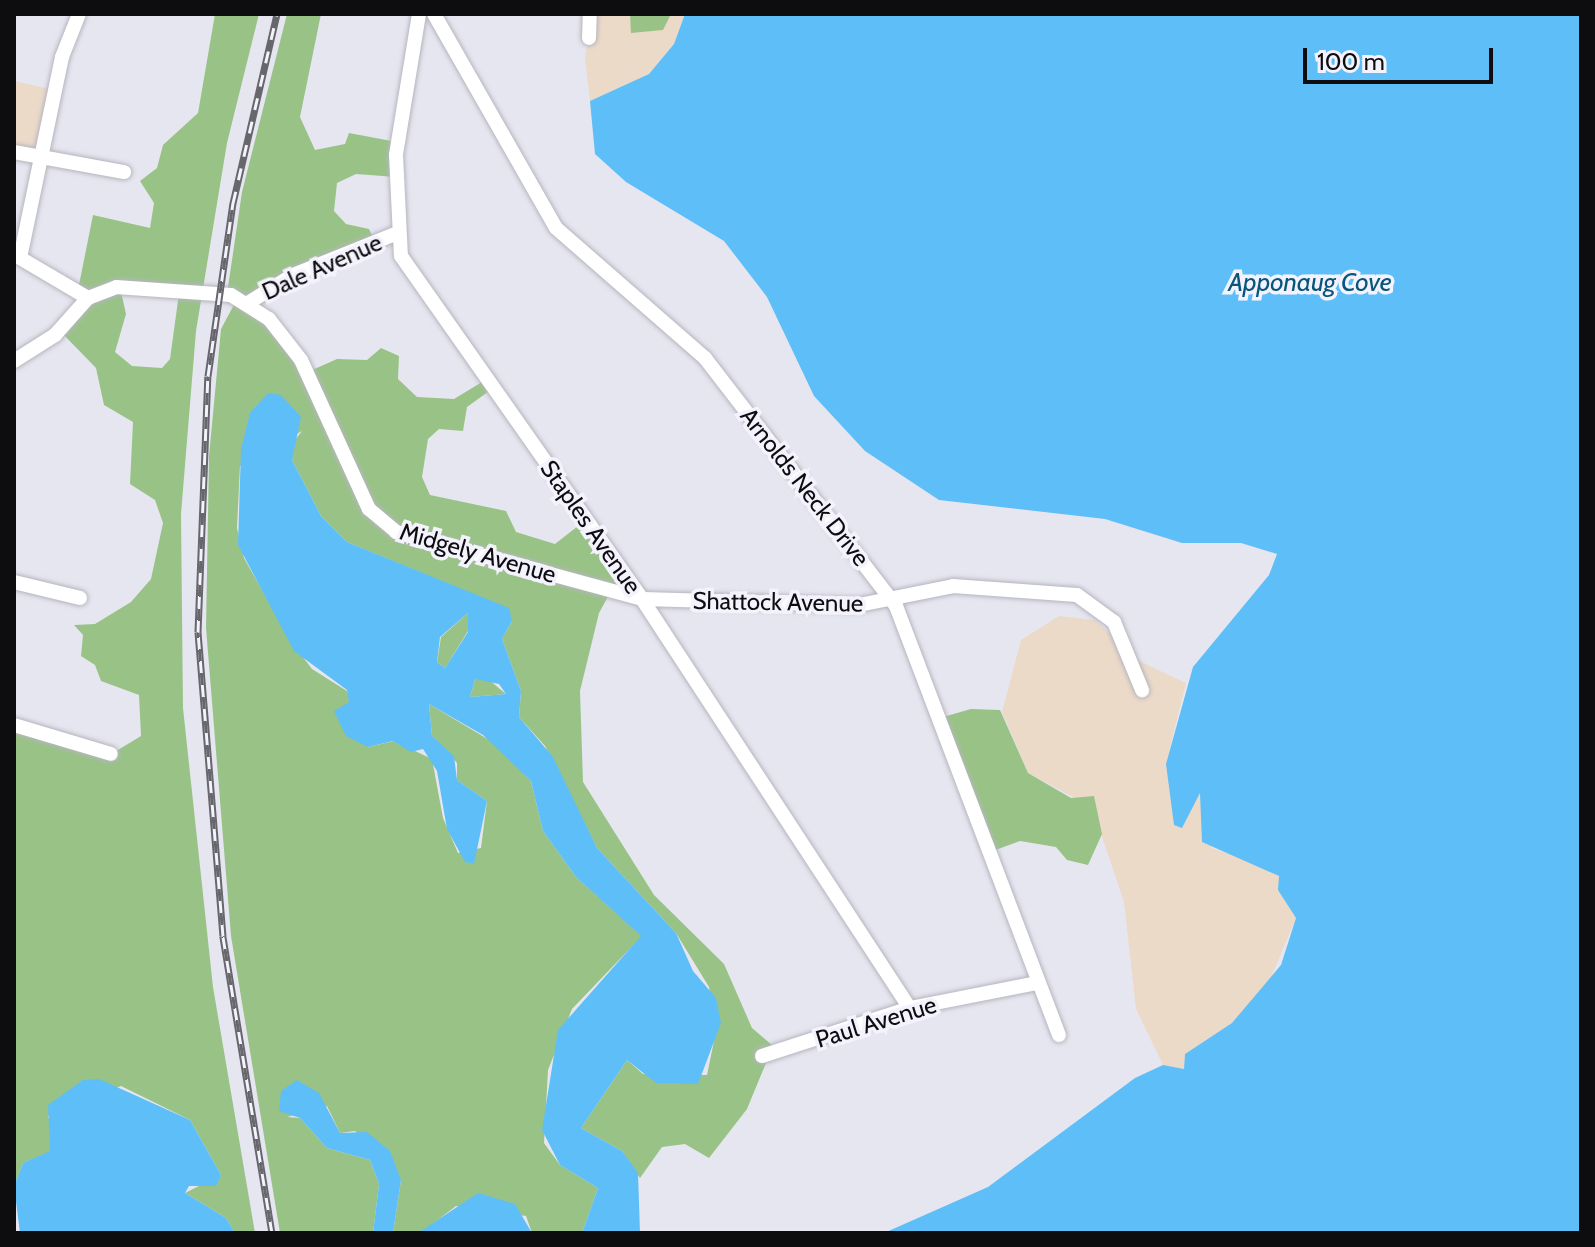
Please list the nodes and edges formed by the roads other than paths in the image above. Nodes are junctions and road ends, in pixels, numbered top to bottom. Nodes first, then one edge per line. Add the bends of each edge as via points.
1 (79, 14) edge
2 (419, 14) edge
3 (434, 14) edge
4 (590, 14) edge
5 (589, 38) dead end
6 (14, 152) edge
7 (40, 158) junction
8 (124, 172) dead end
9 (395, 234) junction
10 (88, 298) junction
11 (248, 303) junction
12 (14, 361) edge
13 (14, 582) edge
14 (80, 598) dead end
15 (642, 599) junction
16 (891, 599) junction
17 (1142, 690) dead end
18 (14, 725) edge
19 (111, 754) dead end
20 (1038, 983) junction
21 (910, 1008) junction
22 (1059, 1035) dead end
23 (762, 1056) dead end

1 - 7 street
2 - 9 street via 397,136
3 - 16 street, Arnolds Neck Drive via 556,228 705,358
4 - 5 street
6 - 7 street
7 - 8 street
7 - 10 street via 20,258 26,267 65,278
9 - 11 street, Dale Avenue via 293,275
9 - 15 street, Staples Avenue via 446,324
10 - 11 street, Dale Avenue via 142,285 202,289
10 - 12 street via 43,345
11 - 15 street, Midgely Avenue via 301,360 380,524 443,548
13 - 14 street
15 - 16 street, Shattock Avenue via 859,605
15 - 21 street, Staples Avenue
16 - 17 street, Shattock Avenue via 953,586 1088,598 1114,622
16 - 20 street, Arnolds Neck Drive
18 - 19 street
20 - 21 street, Paul Avenue
20 - 22 street, Arnolds Neck Drive
21 - 23 street, Paul Avenue

